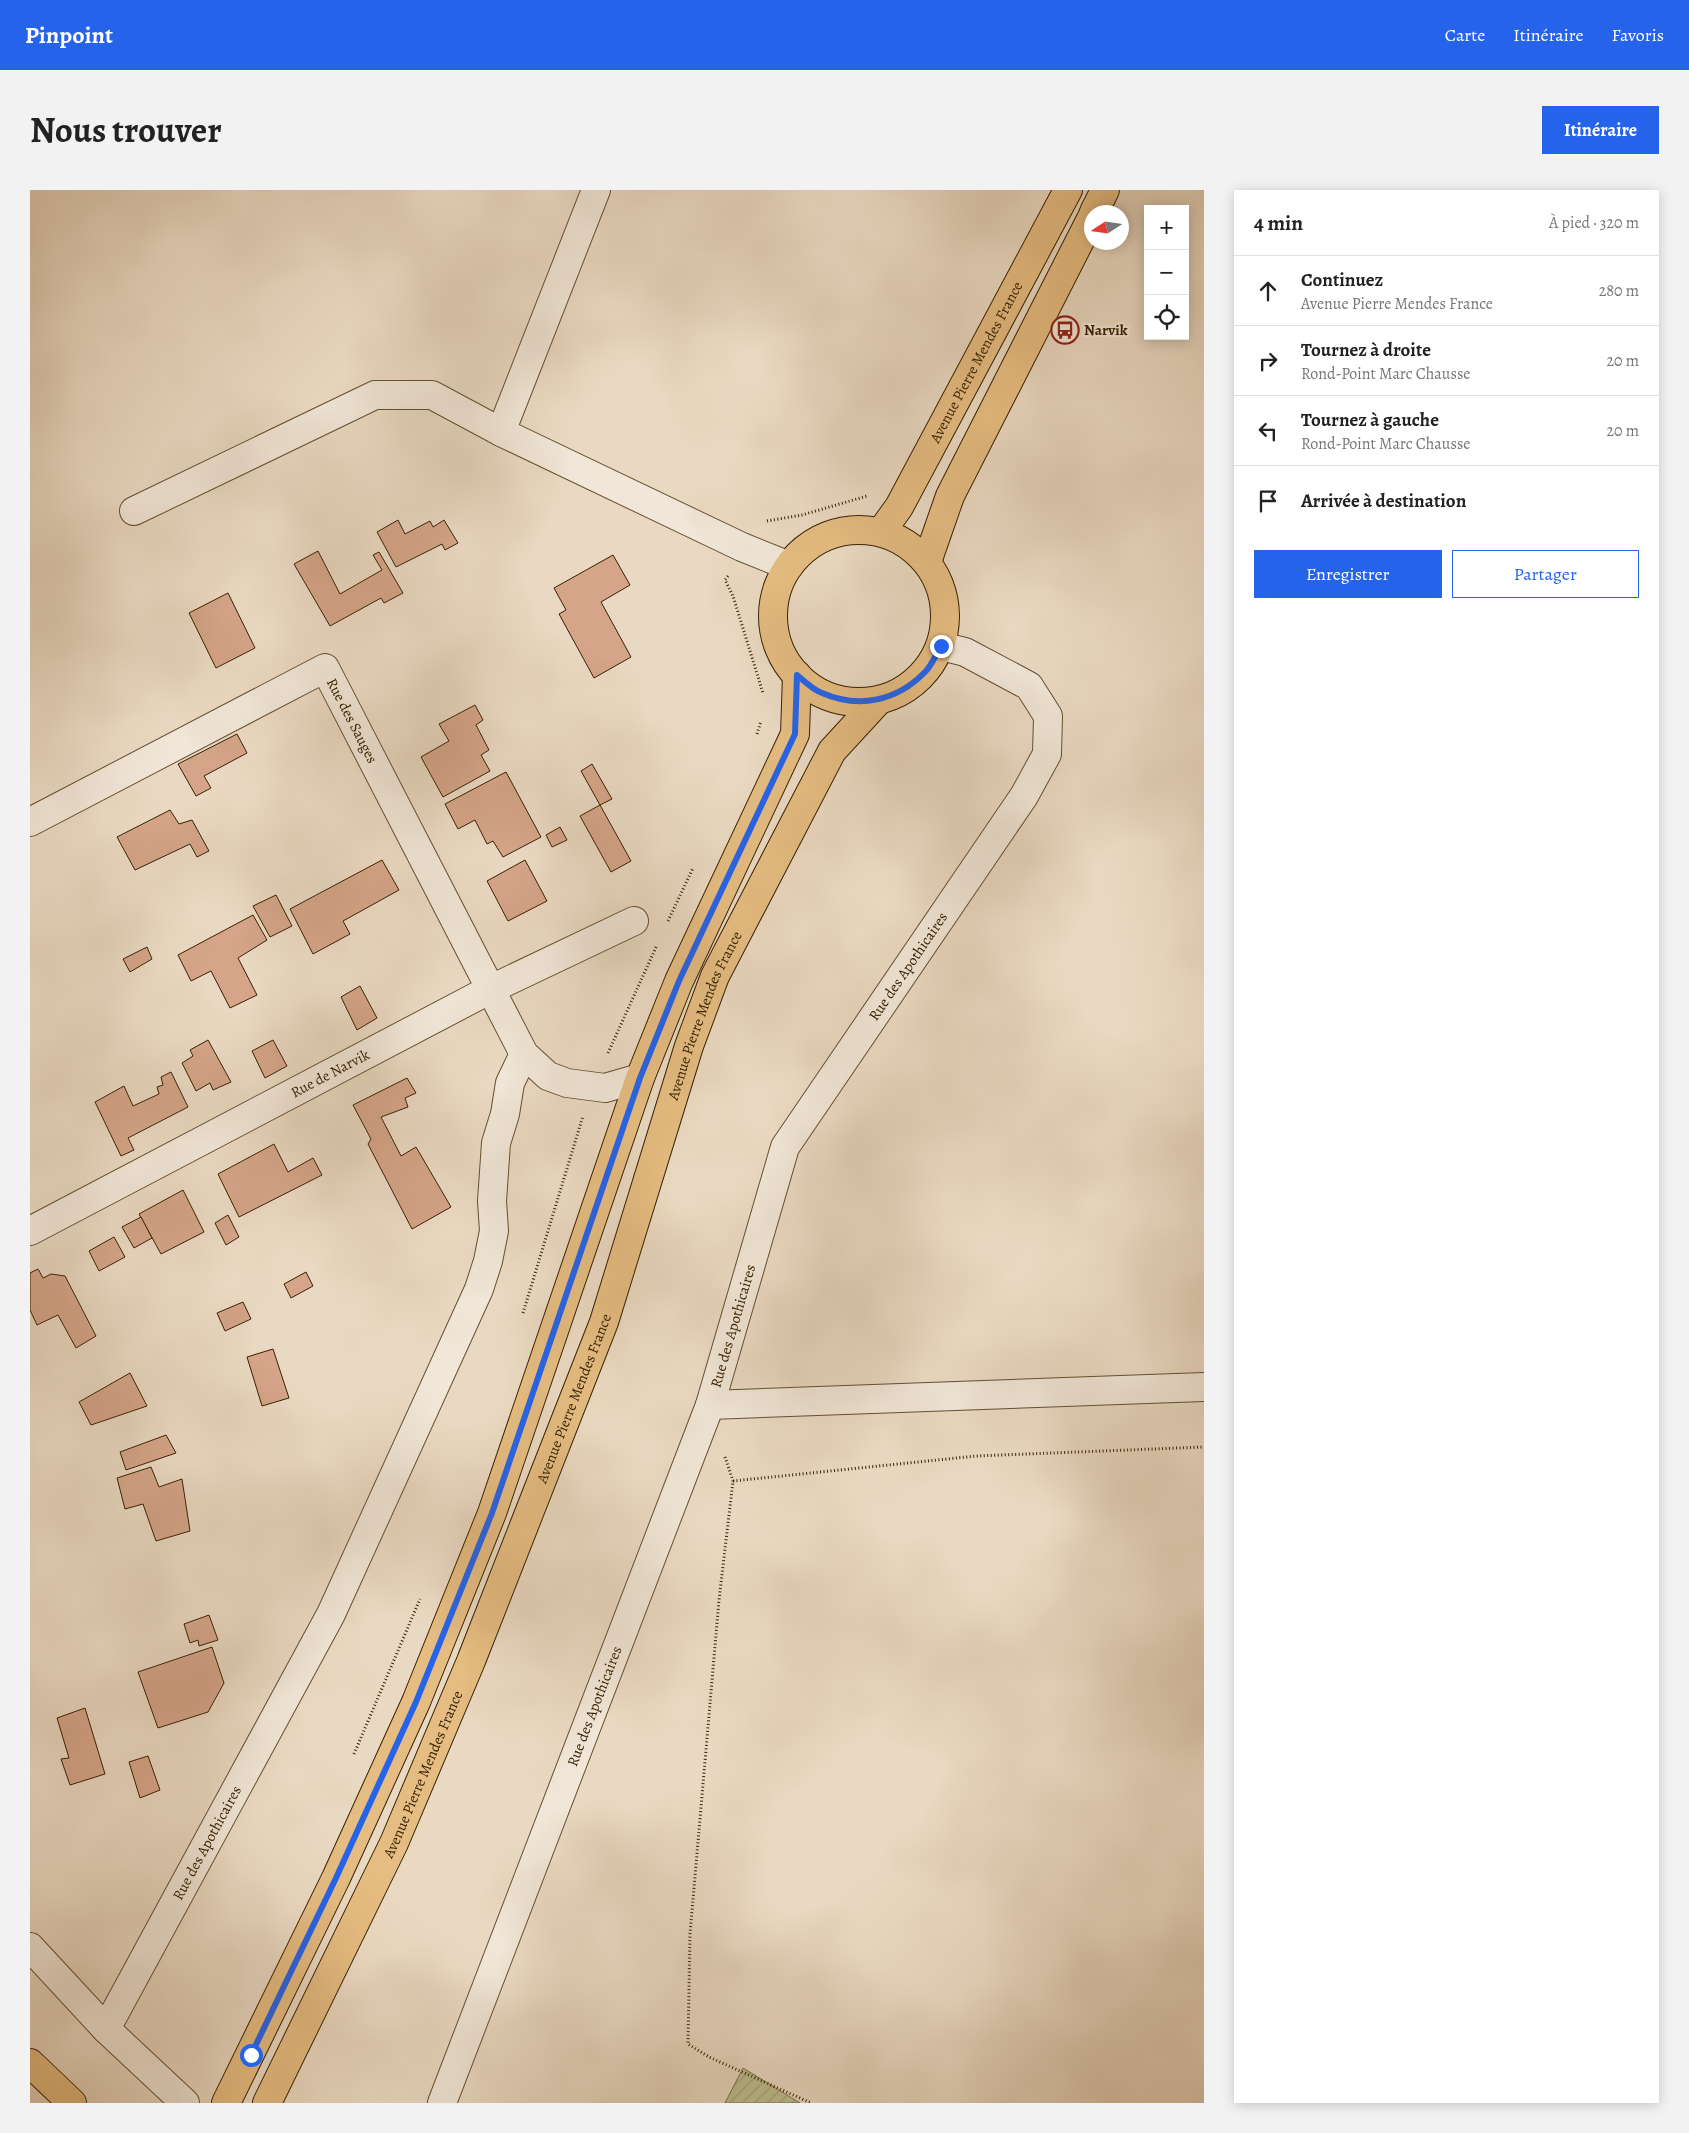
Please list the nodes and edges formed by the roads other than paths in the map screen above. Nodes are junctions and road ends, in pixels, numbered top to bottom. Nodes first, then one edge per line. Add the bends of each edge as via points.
1 (596, 190) edge
2 (1068, 190) edge
3 (1105, 190) edge
4 (1098, 205) edge
5 (1084, 232) edge
6 (501, 432) junction
7 (134, 511) dead end
8 (881, 532) junction
9 (927, 562) junction
10 (789, 566) junction
11 (941, 646) junction
12 (797, 675) junction
13 (878, 701) junction
14 (30, 822) edge
15 (634, 921) dead end
16 (490, 990) junction
17 (524, 1054) junction
18 (640, 1078) junction
19 (30, 1231) edge
20 (1204, 1387) edge
21 (710, 1405) junction
22 (30, 1947) edge
23 (106, 2029) junction
24 (30, 2063) edge
25 (273, 2092) edge
26 (72, 2103) edge
27 (185, 2103) edge
28 (226, 2103) edge
29 (442, 2103) edge

1 - 6 street
2 - 8 main road, Avenue Pierre Mendes France via 899,508
3 - 4 main road
5 - 9 main road via 984,424 950,496
6 - 7 street via 432,395 375,395
6 - 10 street via 742,547
8 - 9 main road via 906,542
8 - 10 main road via 855,529 830,534 806,547
9 - 11 main road via 941,588 946,617
10 - 12 main road via 776,593 773,622 780,650
11 - 13 main road via 926,671 904,690
11 - 21 street, Rue des Apothicaires via 965,652 1029,686 1048,716 1047,754 1024,796 786,1148
12 - 13 main road via 820,693 848,701
12 - 18 main road via 795,734 679,981
13 - 25 main road, Avenue Pierre Mendes France via 832,751 715,976 689,1046 604,1322 474,1652 394,1843
14 - 16 street, Rue des Sauges via 325,668
15 - 16 street, Rue de Narvik
16 - 17 street
16 - 19 street, Rue de Narvik
17 - 18 street via 548,1076 567,1083 605,1088
17 - 23 street, Rue des Apothicaires via 510,1083 496,1143 492,1201 494,1230 479,1289 331,1614
18 - 28 main road via 492,1513 412,1711 336,1878
20 - 21 street
21 - 29 street, Rue des Apothicaires
22 - 23 street
23 - 27 street
24 - 26 main road

